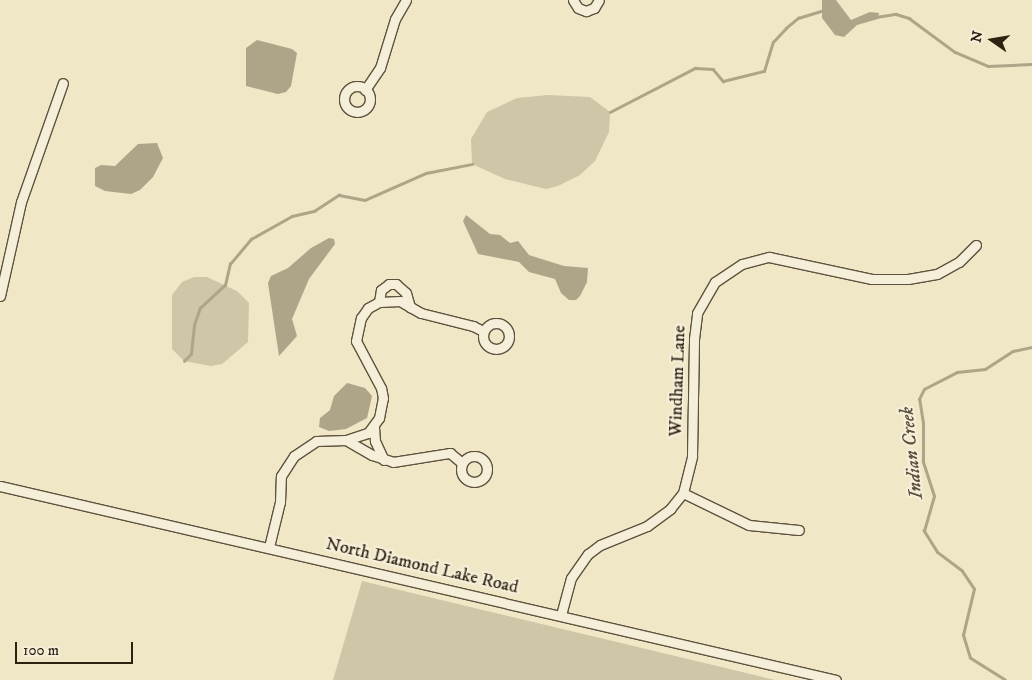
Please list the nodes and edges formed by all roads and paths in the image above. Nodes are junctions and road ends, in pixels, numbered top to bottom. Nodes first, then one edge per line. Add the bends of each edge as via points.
1 (406, 0) edge
2 (574, 0) edge
3 (600, 0) edge
4 (63, 83) dead end
5 (366, 90) dead end
6 (976, 245) dead end
7 (0, 296) edge
8 (379, 302) junction
9 (410, 307) junction
10 (483, 331) dead end
11 (374, 427) junction
12 (346, 440) junction
13 (384, 460) junction
14 (462, 463) dead end
15 (0, 486) edge
16 (683, 493) junction
17 (799, 530) dead end
18 (269, 547) junction
19 (561, 615) junction
20 (836, 680) edge

1 - 5 street via 395,19 380,68
2 - 3 street via 578,8 586,11 594,8
4 - 7 street via 21,202
6 - 16 street, Windham Lane via 959,262 937,274 908,279 863,278 769,257 742,264 715,282 697,313 692,456
8 - 9 street via 400,301
8 - 9 street via 381,290 389,284 396,284 406,292
8 - 11 street via 361,318 356,342 384,398
9 - 10 street
11 - 12 street via 368,433
11 - 13 street via 375,441
12 - 13 street
12 - 18 street via 316,441 302,448 286,467
13 - 14 street via 393,462 450,453
15 - 18 street, North Diamond Lake Road
16 - 17 street via 749,525
16 - 19 street, Windham Lane via 647,526 600,545 588,554 571,578
18 - 19 street, North Diamond Lake Road
19 - 20 street, North Diamond Lake Road

